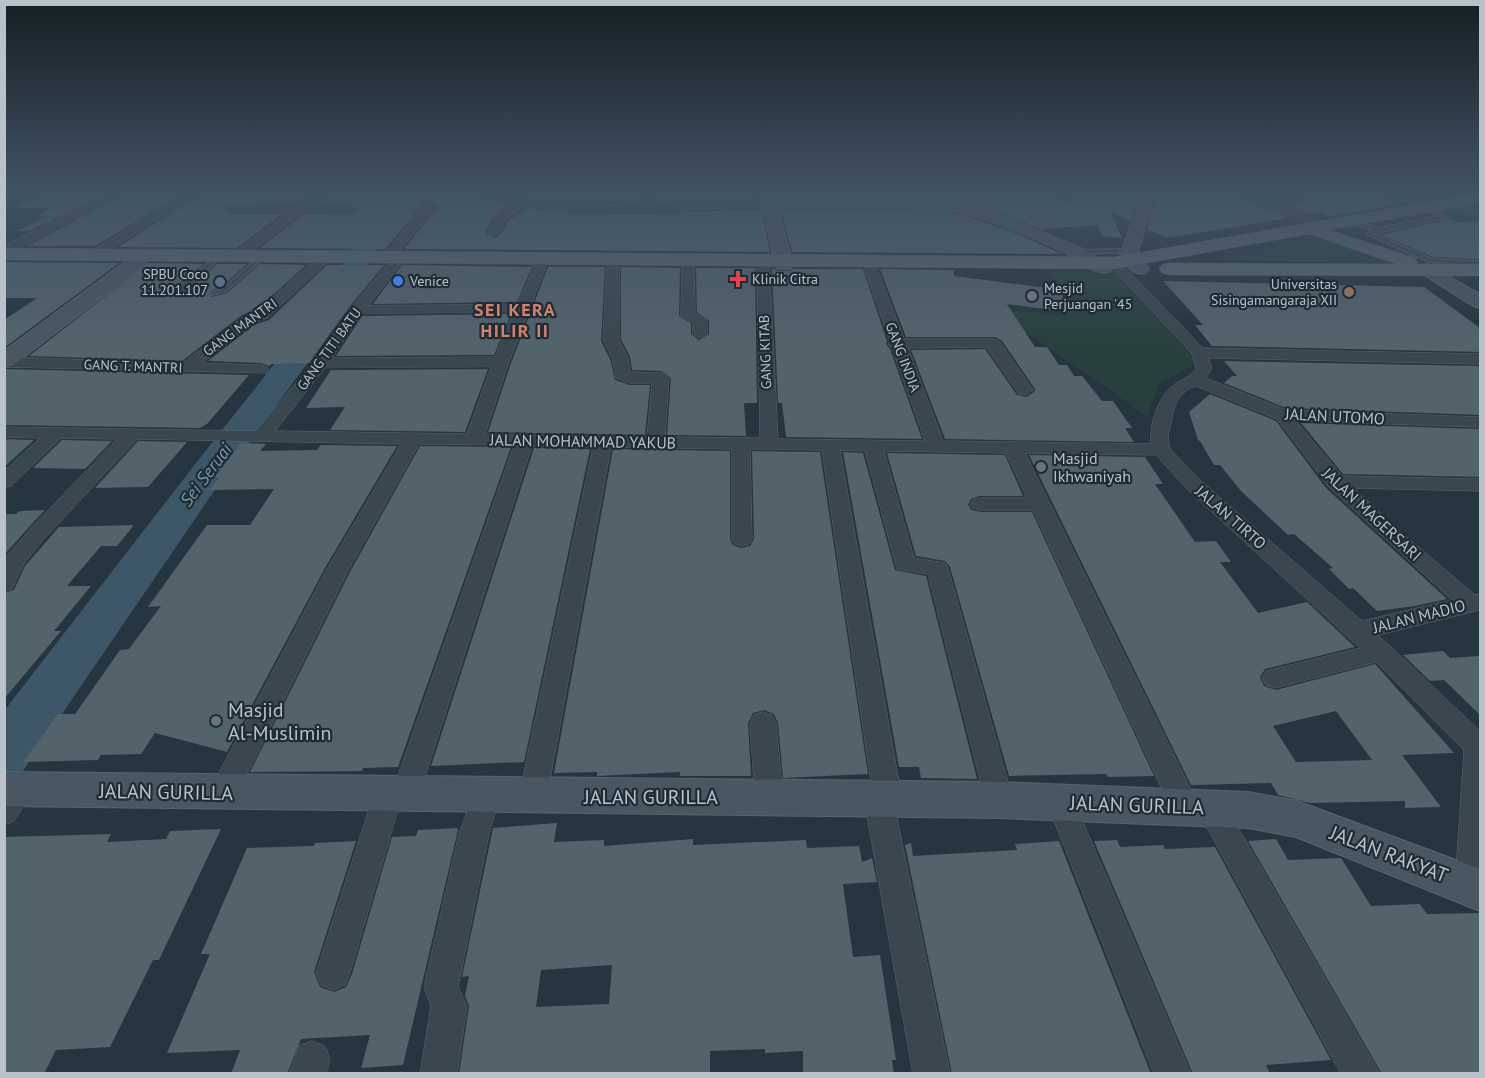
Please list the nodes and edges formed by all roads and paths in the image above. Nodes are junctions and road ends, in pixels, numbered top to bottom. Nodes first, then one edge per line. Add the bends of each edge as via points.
1 (31, 238) edge
2 (119, 238) edge
3 (260, 238) edge
4 (401, 238) edge
5 (778, 238) edge
6 (1043, 238) edge
7 (1131, 238) edge
8 (1258, 238) edge
9 (1344, 238) edge
10 (1379, 238) edge
11 (1203, 248) junction
12 (4, 252) edge
13 (1075, 252) junction
14 (91, 255) junction
15 (238, 256) junction
16 (142, 258) junction
17 (4, 259) edge
18 (333, 260) junction
19 (382, 260) junction
20 (214, 261) junction
21 (256, 262) junction
22 (763, 262) junction
23 (784, 262) junction
24 (541, 263) junction
25 (1119, 263) junction
26 (1480, 263) edge
27 (613, 264) junction
28 (688, 264) junction
29 (870, 266) junction
30 (1236, 269) junction
31 (1427, 269) junction
32 (1480, 270) edge
33 (184, 294) dead end
34 (213, 294) dead end
35 (1480, 302) edge
36 (524, 308) junction
37 (357, 310) junction
38 (700, 334) dead end
39 (896, 344) junction
40 (1199, 353) junction
41 (1480, 359) edge
42 (4, 362) edge
43 (501, 362) junction
44 (321, 363) junction
45 (186, 368) junction
46 (261, 370) dead end
47 (1196, 380) junction
48 (1025, 390) dead end
49 (1282, 415) junction
50 (1480, 422) edge
51 (4, 432) edge
52 (56, 433) junction
53 (133, 433) junction
54 (255, 435) junction
55 (413, 439) junction
56 (474, 440) junction
57 (525, 440) junction
58 (603, 442) junction
59 (656, 442) junction
60 (741, 444) junction
61 (769, 444) junction
62 (830, 446) junction
63 (873, 446) junction
64 (936, 447) junction
65 (1013, 448) junction
66 (1161, 450) junction
67 (4, 482) edge
68 (1335, 482) junction
69 (1480, 485) edge
70 (980, 504) dead end
71 (1040, 504) junction
72 (742, 538) dead end
73 (4, 583) edge
74 (1475, 603) edge
75 (1357, 631) junction
76 (1382, 652) junction
77 (1275, 678) dead end
78 (764, 723) dead end
79 (1479, 746) edge
80 (223, 793) junction
81 (397, 794) junction
82 (486, 796) junction
83 (533, 796) junction
84 (10, 797) edge
85 (769, 798) junction
86 (883, 799) junction
87 (999, 800) junction
88 (1061, 803) junction
89 (1197, 806) junction
90 (1297, 819) joint
91 (1476, 888) edge
92 (333, 973) dead end
93 (438, 1074) edge
94 (932, 1074) edge
95 (1173, 1074) edge
96 (1362, 1074) edge

1 - 12 street
2 - 14 street
3 - 15 street
4 - 19 street, GANG TITI BATU
5 - 23 street
6 - 13 street
7 - 25 street
8 - 11 main road
9 - 31 main road
10 - 26 lane via 1431,261
11 - 25 main road
11 - 30 main road via 1207,260
12 - 14 main road
13 - 25 street
13 - 25 lane
14 - 16 main road
15 - 16 main road
15 - 18 main road
16 - 17 main road
16 - 20 main road
16 - 42 street
18 - 19 main road
18 - 21 main road
18 - 45 street, GANG MANTRI
19 - 22 main road
19 - 24 main road
19 - 37 street, GANG TITI BATU
20 - 21 main road
20 - 33 lane via 179,290
21 - 34 lane via 224,290
22 - 23 main road
22 - 28 main road
22 - 61 street, GANG KITAB
23 - 25 main road
23 - 29 main road
24 - 27 main road
24 - 36 street
25 - 29 main road
25 - 30 main road
25 - 40 street
27 - 28 main road
27 - 59 street via 611,340 620,358 622,375 662,378
28 - 38 street via 688,316 700,320
29 - 39 street, GANG INDIA
30 - 31 main road
31 - 32 main road
31 - 35 street
36 - 37 street
36 - 43 street
37 - 44 street, GANG TITI BATU
39 - 48 street via 989,342
39 - 64 street, GANG INDIA
40 - 41 street
40 - 47 street via 1204,368
42 - 45 street, GANG T. MANTRI
43 - 44 street
43 - 56 street
44 - 54 street, GANG TITI BATU
45 - 46 street, GANG T. MANTRI
47 - 49 street, JALAN UTOMO
47 - 66 street via 1171,397 1159,436
49 - 50 street, JALAN UTOMO
49 - 68 street, JALAN MAGERSARI
51 - 52 street, JALAN MOHAMMAD YAKUB
52 - 53 street, JALAN MOHAMMAD YAKUB
52 - 67 street
53 - 54 street, JALAN MOHAMMAD YAKUB
53 - 73 street via 38,533 14,562
54 - 55 street, JALAN MOHAMMAD YAKUB
55 - 56 street, JALAN MOHAMMAD YAKUB
55 - 80 street via 338,569
56 - 57 street, JALAN MOHAMMAD YAKUB
57 - 58 street, JALAN MOHAMMAD YAKUB
57 - 81 street
58 - 59 street, JALAN MOHAMMAD YAKUB
58 - 83 street
59 - 60 street, JALAN MOHAMMAD YAKUB
60 - 61 street, JALAN MOHAMMAD YAKUB
60 - 72 street
61 - 62 street, JALAN MOHAMMAD YAKUB
62 - 63 street, JALAN MOHAMMAD YAKUB
62 - 86 street
63 - 64 street, JALAN MOHAMMAD YAKUB
63 - 87 street via 905,564 937,568
64 - 65 street, JALAN MOHAMMAD YAKUB
65 - 66 street, JALAN MOHAMMAD YAKUB
65 - 71 street
66 - 75 street, JALAN TIRTO via 1193,484
68 - 69 street
68 - 74 street, JALAN MAGERSARI
70 - 71 street
71 - 89 street
74 - 75 street, JALAN MADIO
75 - 76 street, JALAN TIRTO
76 - 77 street
76 - 79 street, JALAN TIRTO
78 - 85 street
79 - 91 street
80 - 81 street, JALAN GURILLA
80 - 84 street, JALAN GURILLA
81 - 82 street, JALAN GURILLA
81 - 92 street
82 - 83 street, JALAN GURILLA
82 - 93 street via 441,987 449,1006
83 - 85 street, JALAN GURILLA
85 - 86 street, JALAN GURILLA
86 - 87 street, JALAN GURILLA
86 - 94 street
87 - 88 street, JALAN GURILLA
88 - 89 street, JALAN GURILLA
88 - 95 street
89 - 90 street, JALAN GURILLA
89 - 96 street
90 - 91 street, JALAN RAKYAT

